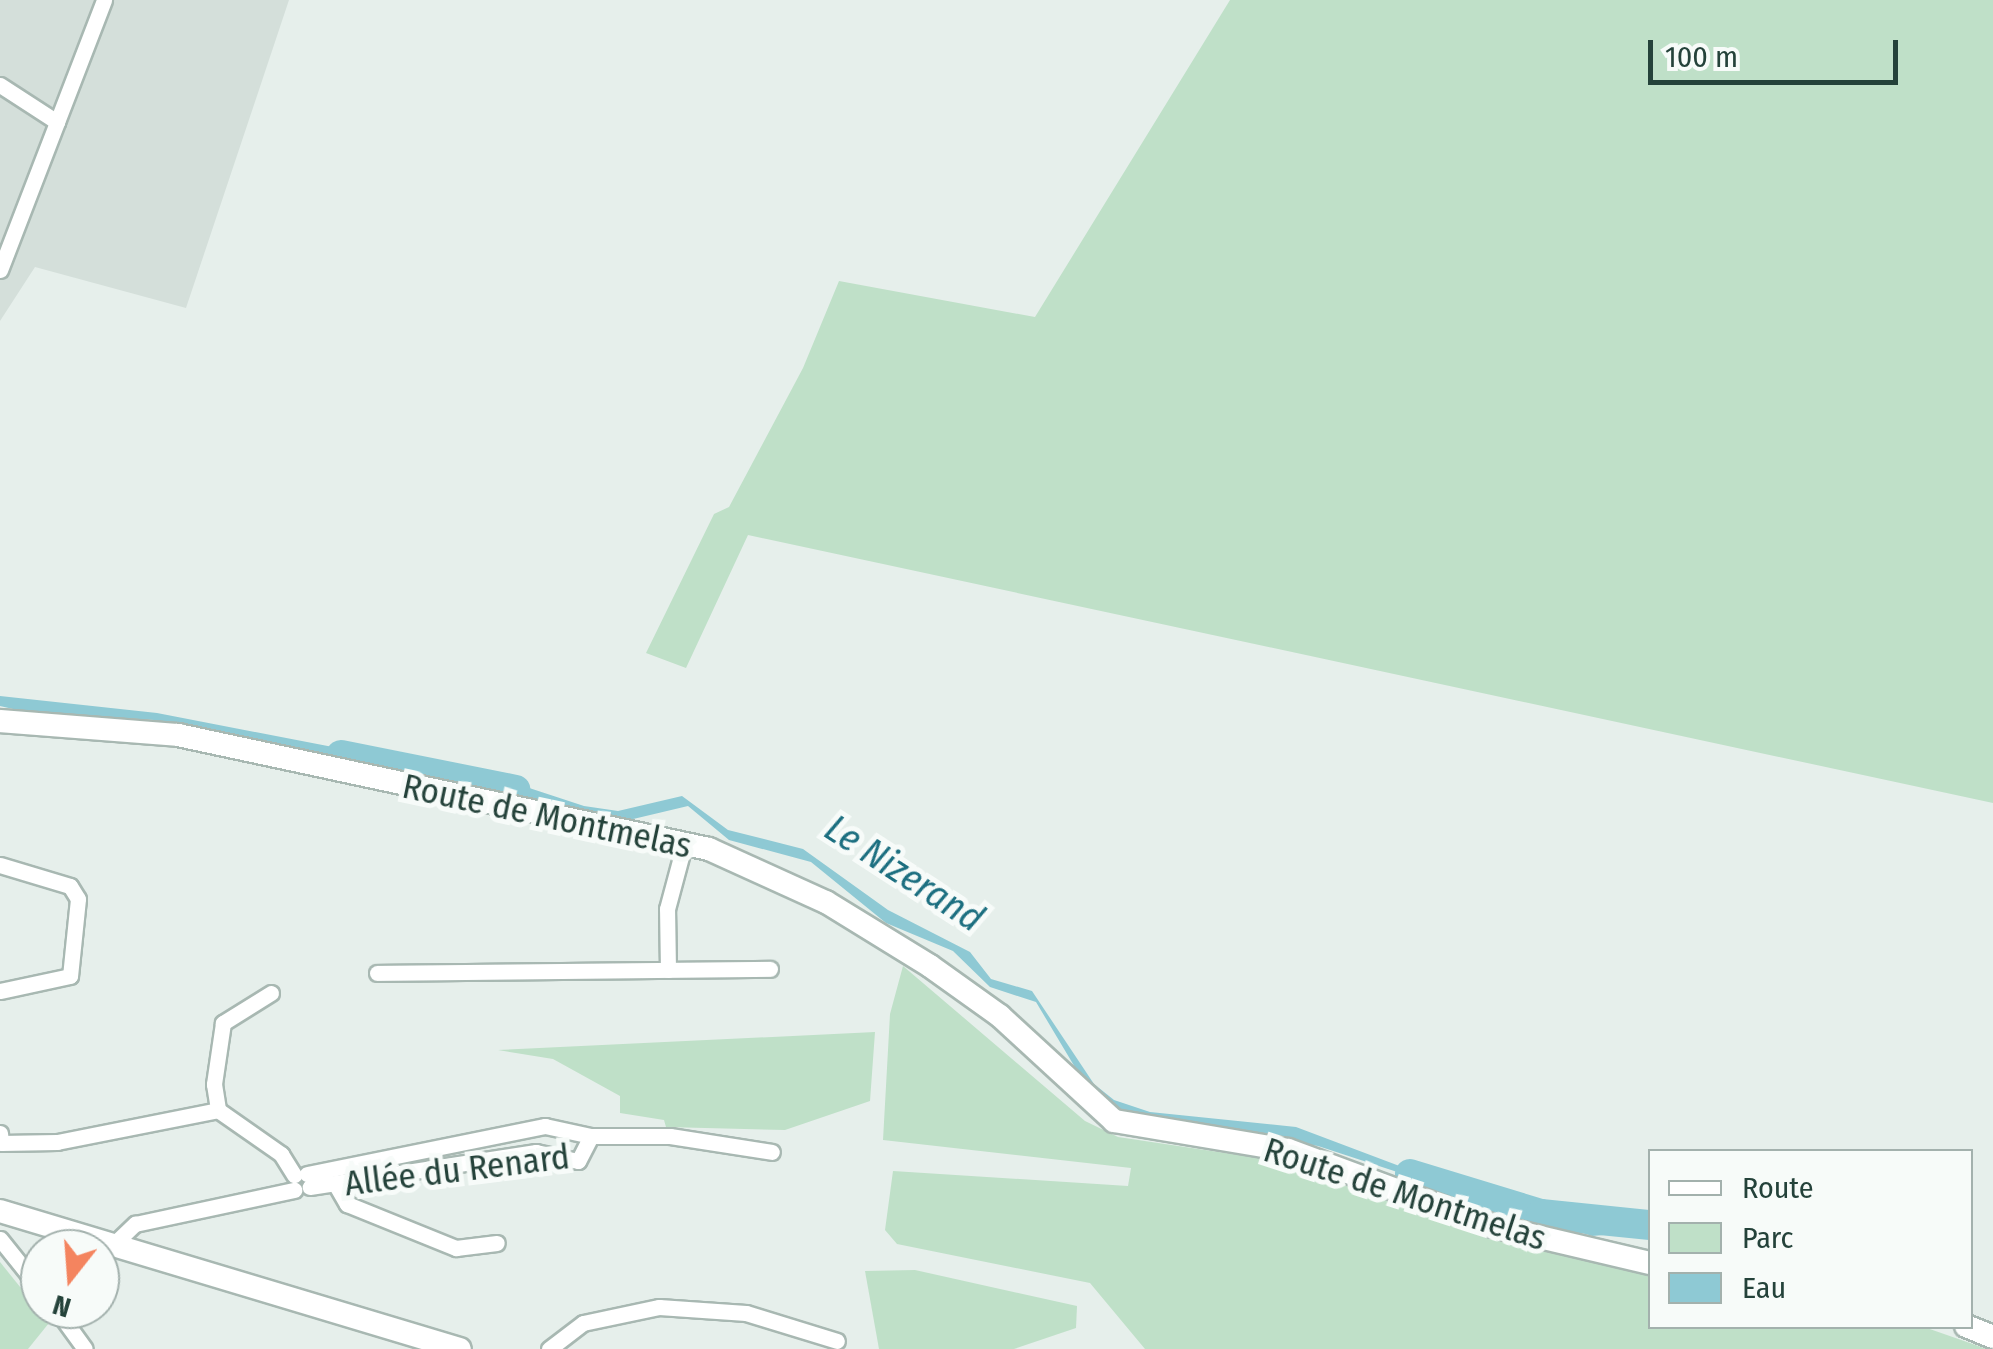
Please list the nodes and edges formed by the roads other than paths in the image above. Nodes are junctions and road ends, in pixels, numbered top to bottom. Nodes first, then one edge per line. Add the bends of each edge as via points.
1 (104, 0) edge
2 (0, 85) edge
3 (58, 122) junction
4 (0, 270) edge
5 (0, 721) edge
6 (684, 842) junction
7 (0, 865) edge
8 (770, 969) dead end
9 (668, 970) junction
10 (377, 973) dead end
11 (0, 991) edge
12 (272, 993) dead end
13 (218, 1110) junction
14 (0, 1133) edge
15 (591, 1136) junction
16 (1, 1143) edge
17 (772, 1152) dead end
18 (1, 1154) edge
19 (301, 1182) junction
20 (338, 1187) junction
21 (0, 1210) edge
22 (66, 1229) edge
23 (0, 1238) edge
24 (120, 1238) edge
25 (497, 1242) dead end
26 (120, 1245) edge
27 (20, 1263) edge
28 (1648, 1263) edge
29 (837, 1341) dead end
30 (460, 1349) edge
31 (548, 1349) edge

1 - 3 street
2 - 3 street
3 - 4 street
5 - 6 street, Route de Montmelas via 178,736
6 - 9 street via 667,909
6 - 28 street, Route de Montmelas via 826,902 930,966 1000,1016 1114,1121 1288,1150 1493,1226
7 - 11 street via 70,886 78,899 70,976
8 - 9 street
9 - 10 street
12 - 13 street via 223,1022
13 - 16 street via 58,1142
13 - 19 street via 282,1154
14 - 16 street
15 - 17 street, Allée du Renard via 635,1133
15 - 19 street, Allée du Renard via 545,1126
15 - 20 street, Allée du Renard via 578,1160 536,1152
16 - 18 street
19 - 20 street, Allée du Renard
19 - 24 street, Allée du Renard via 135,1224
20 - 25 street via 347,1204 456,1248
21 - 22 street
23 - 27 street
26 - 30 street
29 - 31 street via 746,1313 659,1307 583,1323

